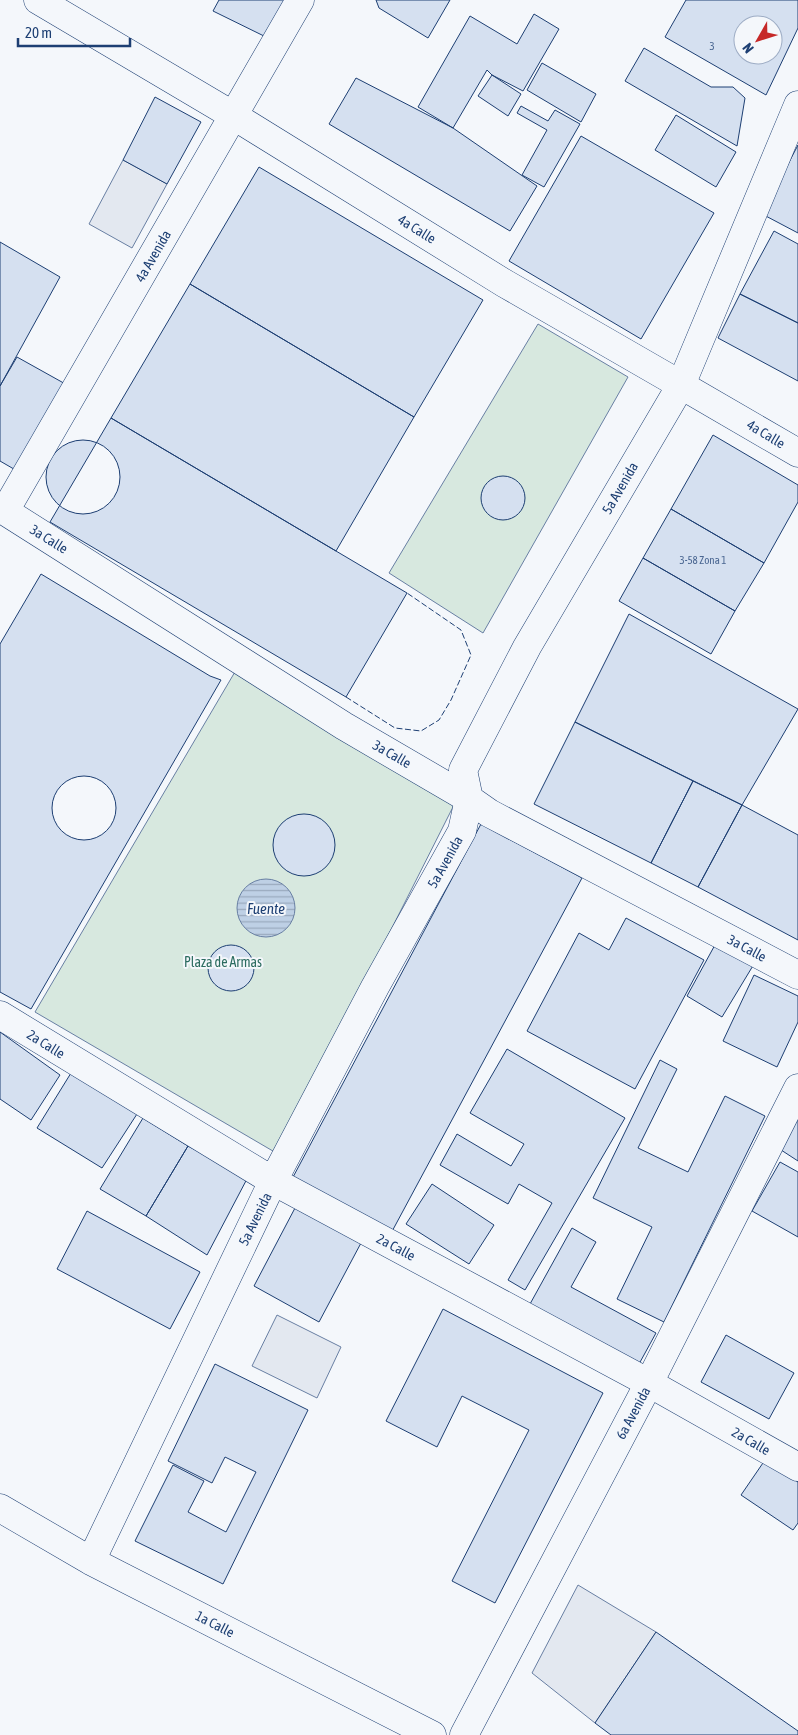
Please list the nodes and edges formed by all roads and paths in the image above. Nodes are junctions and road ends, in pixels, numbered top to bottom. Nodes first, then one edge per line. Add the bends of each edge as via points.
1 (38, 0) edge
2 (300, 0) edge
3 (798, 105) edge
4 (234, 116) junction
5 (680, 385) junction
6 (798, 453) edge
7 (3, 509) edge
8 (469, 799) junction
9 (798, 975) edge
10 (0, 1016) edge
11 (798, 1088) edge
12 (273, 1181) junction
13 (649, 1383) junction
14 (798, 1467) edge
15 (0, 1508) edge
16 (91, 1561) junction
17 (432, 1735) edge
18 (464, 1735) edge

1 - 4 main road, 4a Calle
2 - 4 main road, 4a Avenida
3 - 5 main road, 5a Avenida
4 - 5 main road, 4a Calle via 504,283
4 - 7 main road, 4a Avenida
5 - 6 main road, 4a Calle
5 - 8 main road, 5a Avenida via 527,647 463,770
7 - 8 main road, 3a Calle via 344,726
8 - 9 main road, 3a Calle via 489,813
8 - 12 main road, 5a Avenida via 462,831
10 - 12 main road, 2a Calle
11 - 13 main road, 6a Avenida
12 - 13 main road, 2a Calle
12 - 16 main road, 5a Avenida
13 - 14 main road, 2a Calle
13 - 18 main road, 6a Avenida
15 - 16 main road, 1a Calle
16 - 17 main road, 1a Calle

